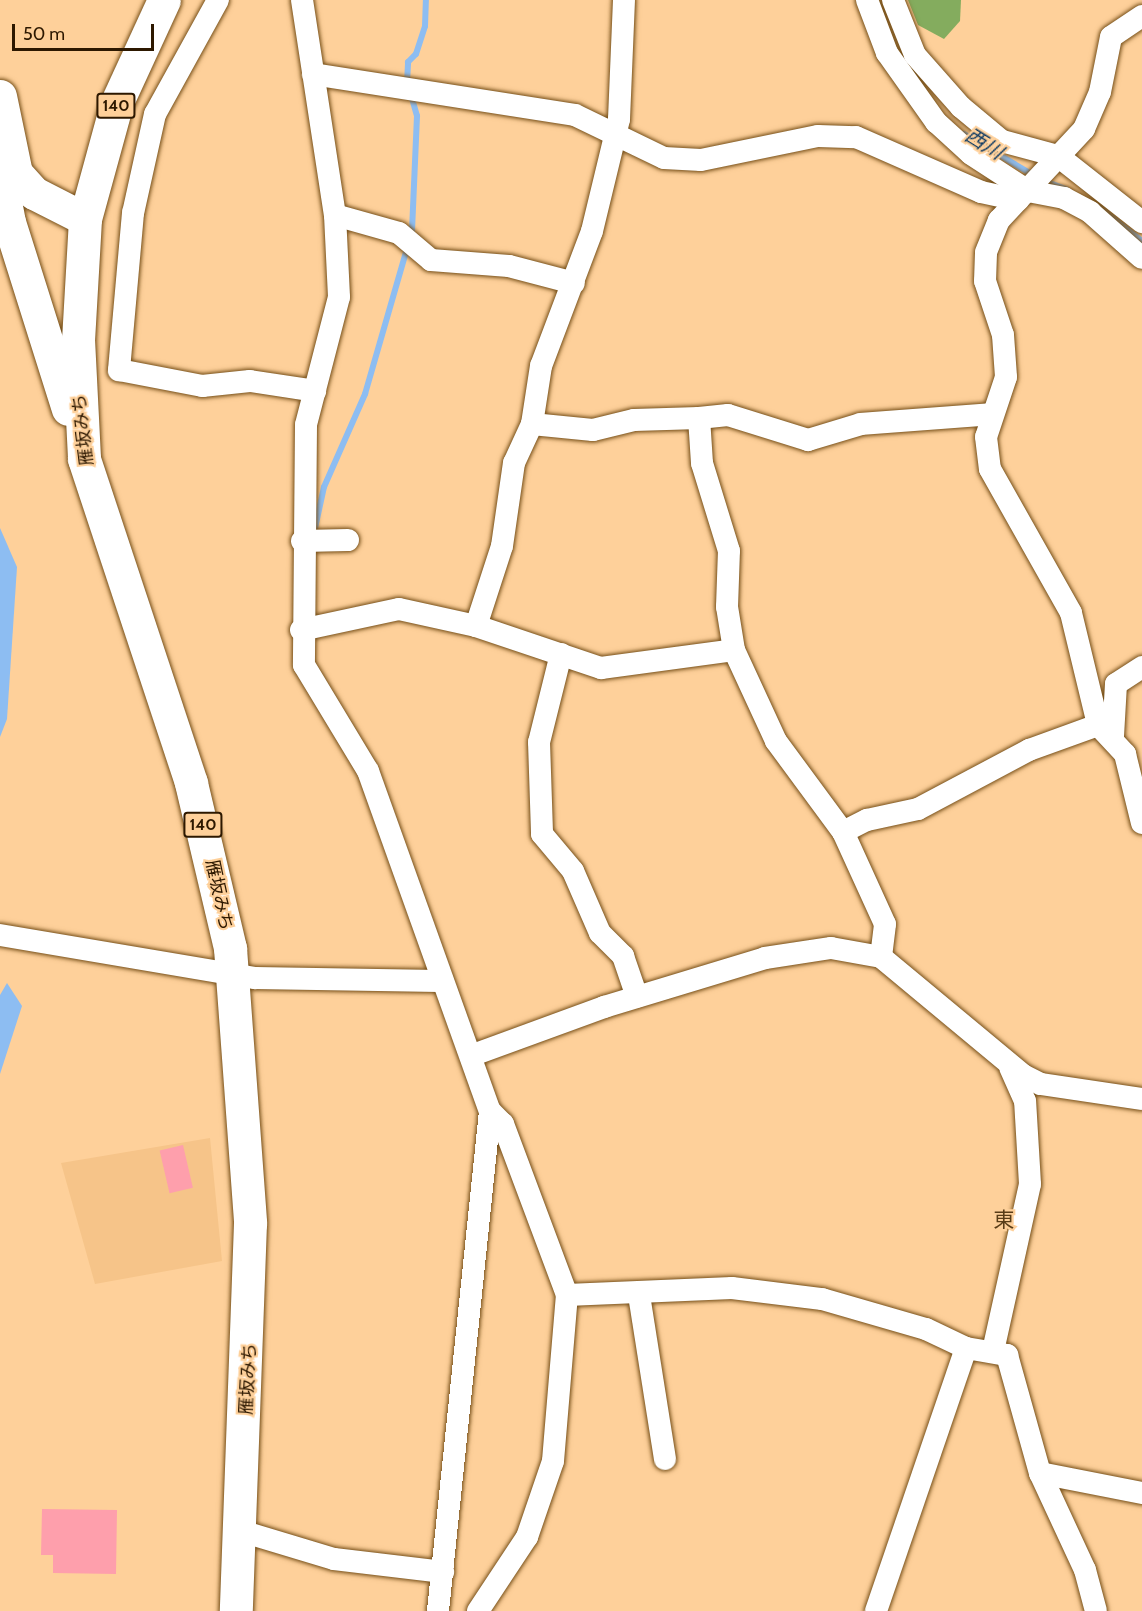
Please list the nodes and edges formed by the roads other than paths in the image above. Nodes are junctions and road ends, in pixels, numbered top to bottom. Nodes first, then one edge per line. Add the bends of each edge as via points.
1 (164, 0) edge
2 (218, 0) edge
3 (302, 0) edge
4 (624, 0) edge
5 (867, 0) edge
6 (893, 0) edge
7 (1142, 16) edge
8 (313, 74) junction
9 (1, 124) edge
10 (614, 135) junction
11 (1059, 156) junction
12 (0, 175) edge
13 (1023, 196) junction
14 (335, 215) junction
15 (85, 219) junction
16 (1142, 222) edge
17 (1142, 258) edge
18 (574, 283) junction
19 (315, 391) junction
20 (993, 414) junction
21 (699, 418) junction
22 (532, 424) junction
23 (84, 459) junction
24 (348, 540) dead end
25 (302, 541) junction
26 (476, 626) junction
27 (301, 630) junction
28 (734, 650) junction
29 (561, 654) junction
30 (1142, 667) edge
31 (1105, 730) junction
32 (1142, 823) edge
33 (843, 832) junction
34 (0, 936) edge
35 (881, 957) junction
36 (222, 974) junction
37 (439, 981) junction
38 (637, 997) junction
39 (473, 1055) junction
40 (1010, 1067) junction
41 (1142, 1100) edge
42 (490, 1112) junction
43 (567, 1295) junction
44 (639, 1295) junction
45 (966, 1348) junction
46 (993, 1351) junction
47 (665, 1459) dead end
48 (1040, 1473) junction
49 (1142, 1493) edge
50 (241, 1531) junction
51 (443, 1572) junction
52 (236, 1611) edge
53 (438, 1611) edge
54 (478, 1611) edge
55 (876, 1611) edge
56 (1096, 1611) edge

1 - 15 highway, 140 via 117,102
2 - 19 street via 155,114 133,213 119,370 202,386 250,381
3 - 8 street
4 - 10 street
5 - 13 street via 887,53 936,122
6 - 11 street via 915,55 961,107 1002,141
7 - 11 street via 1111,37 1088,120
8 - 10 street via 575,114
8 - 14 street
9 - 15 highway via 16,173 34,193
10 - 13 street via 664,158 701,160 818,136 856,137 981,192
10 - 18 street
11 - 13 street
11 - 16 street
12 - 23 highway via 9,222
13 - 17 street via 1064,198 1090,212
13 - 20 street via 999,220 986,253 986,281 1003,335 1006,377
14 - 18 street via 399,233 431,260 509,266
14 - 19 street via 339,297
15 - 23 highway, 雁坂みち / 140 via 78,339
18 - 22 street via 541,366
19 - 25 street via 306,424
20 - 21 street via 861,424 808,440 728,415
20 - 31 street via 986,437 990,469 1071,613
21 - 22 street via 634,420 592,430
21 - 28 street via 702,463 729,551 727,607
22 - 26 street via 514,463 502,546
23 - 36 highway, 雁坂みち / 140 via 191,783 221,897
24 - 25 street
25 - 27 street
26 - 27 street via 399,609
26 - 29 street
27 - 37 street via 304,664 368,771 430,937
28 - 29 street via 601,668
28 - 33 street via 776,741
29 - 38 street via 539,742 542,834 573,871 600,933 623,956
30 - 31 street via 1116,684
31 - 32 street via 1125,754
31 - 33 street via 1019,754 918,809 867,820
33 - 35 street via 885,924
34 - 36 street
35 - 38 street via 831,948 807,951
35 - 40 street
36 - 37 street
36 - 50 highway, 雁坂みち / 140 via 250,1223
37 - 39 street
38 - 39 street
39 - 42 street
40 - 41 street via 1041,1083
40 - 46 street via 1025,1101 1030,1184
42 - 43 street via 503,1124
42 - 51 street
43 - 44 street
43 - 54 street via 553,1461 527,1538
44 - 45 street via 732,1288 822,1299 926,1329
44 - 47 street
45 - 46 street
45 - 55 street
46 - 48 street via 1007,1355
48 - 49 street
48 - 56 street via 1085,1570
50 - 51 street via 334,1559
50 - 52 highway, 雁坂みち / 140
51 - 53 street

